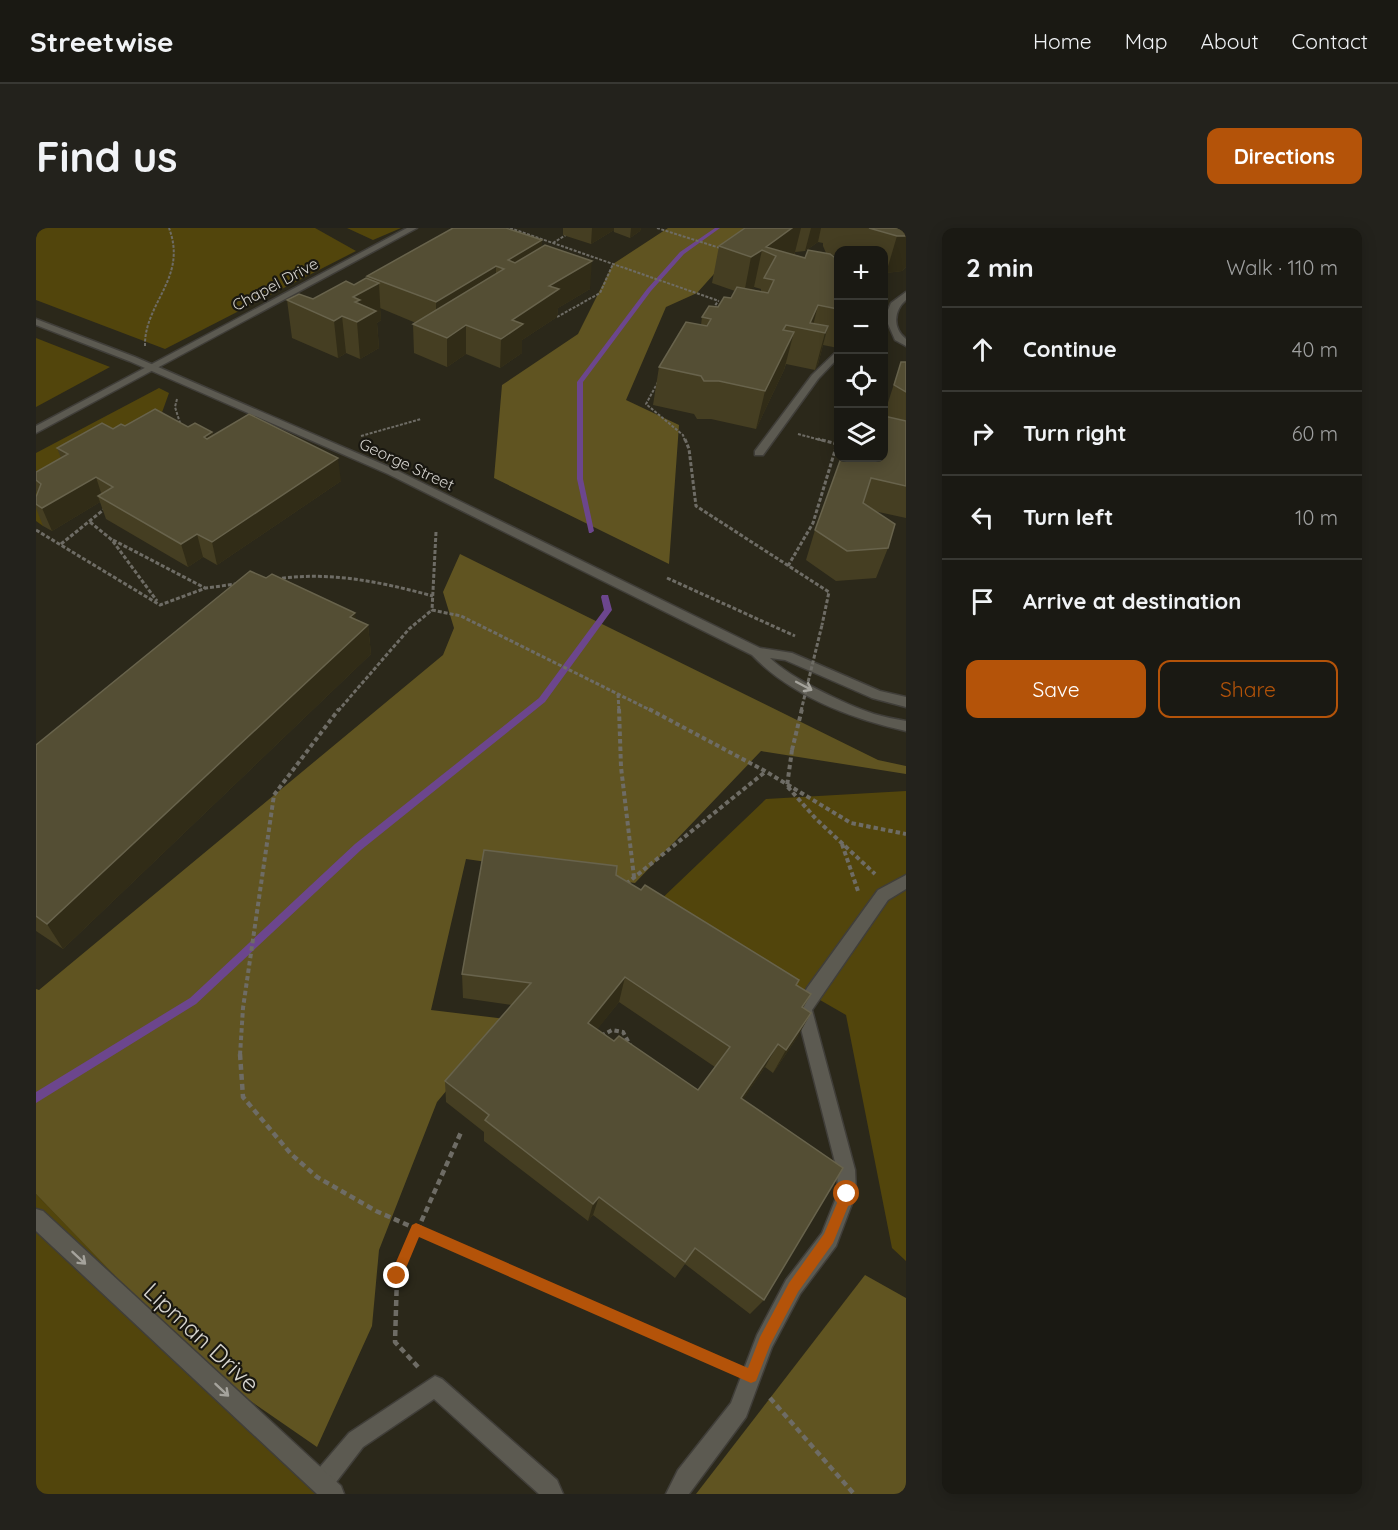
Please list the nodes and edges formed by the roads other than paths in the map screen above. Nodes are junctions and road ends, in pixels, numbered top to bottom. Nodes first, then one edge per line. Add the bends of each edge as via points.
1 (413, 228) edge
2 (906, 295) edge
3 (36, 322) edge
4 (898, 340) edge
5 (837, 354) edge
6 (152, 369) junction
7 (36, 430) edge
8 (759, 453) dead end
9 (757, 652) junction
10 (906, 702) edge
11 (906, 726) edge
12 (899, 885) edge
13 (36, 1218) edge
14 (328, 1488) edge
15 (552, 1494) edge
16 (677, 1494) edge

1 - 6 street, Chapel Drive
2 - 4 street via 894,305 890,317
3 - 6 street, George Street
5 - 8 street via 815,377
6 - 7 street, Chapel Drive
6 - 9 street, George Street via 392,472
9 - 10 street, George Street via 787,656 878,695
9 -> 11 street, George Street via 774,670 819,695 870,718
12 - 16 street via 883,895 866,917 804,1009 846,1170 847,1194 829,1239 794,1287 764,1342 739,1410
13 -> 14 street, Lipman Drive
14 - 15 street via 356,1440 435,1386

